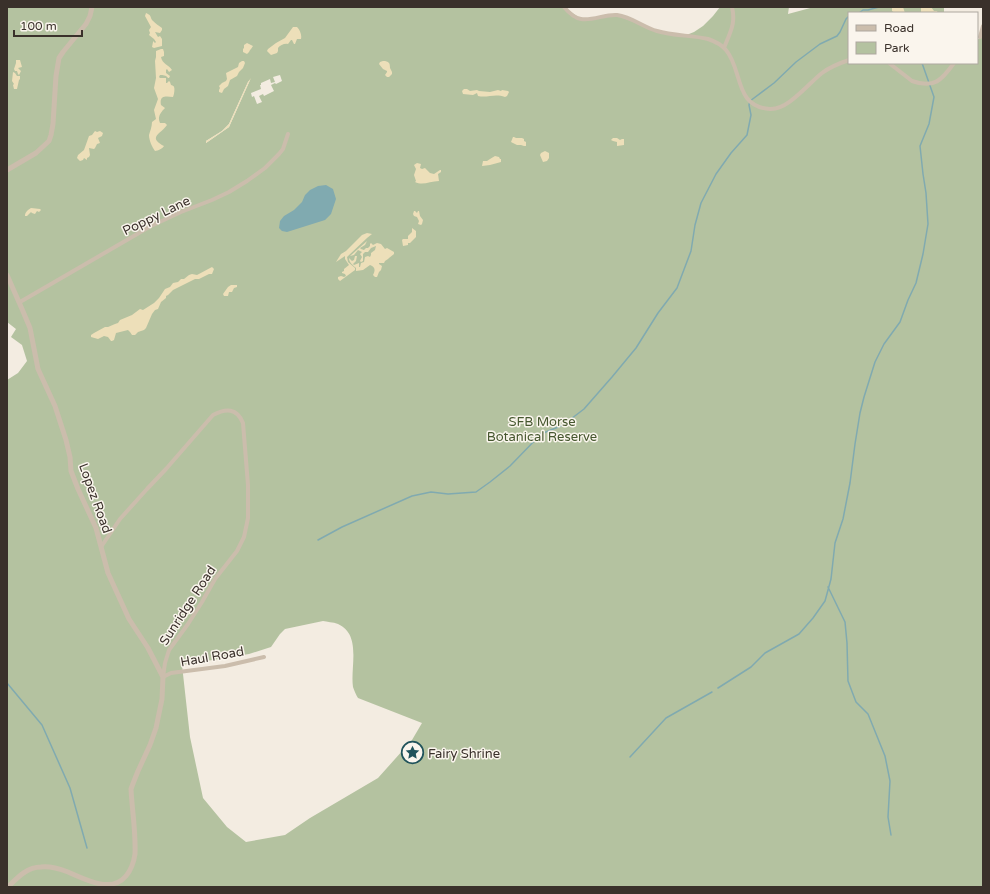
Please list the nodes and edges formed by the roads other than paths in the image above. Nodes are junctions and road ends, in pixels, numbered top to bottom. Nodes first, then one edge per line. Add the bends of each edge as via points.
1 (92, 7) edge
2 (564, 7) edge
3 (732, 7) edge
4 (983, 26) edge
5 (980, 38) edge
6 (724, 48) junction
7 (848, 60) edge
8 (890, 64) edge
9 (953, 64) edge
10 (288, 134) dead end
11 (7, 170) edge
12 (7, 276) edge
13 (20, 302) junction
14 (101, 547) junction
15 (264, 657) dead end
16 (163, 677) junction
17 (8, 887) edge

1 - 11 street via 86,24 59,58 49,141 36,153
2 - 6 street via 581,19 623,16 665,33 712,40
3 - 6 street via 733,24
4 - 5 street
6 - 7 street via 732,60 746,97 767,109 786,104 822,73
8 - 9 street via 912,80 926,83 939,81
10 - 13 street, Poppy Lane via 279,154 247,181 212,200 151,226
12 - 13 street, Lopez Road
13 - 14 street, Lopez Road via 30,328 38,369 55,406 66,440 71,471 96,528
14 - 16 street, Lopez Road via 118,596
14 - 16 street, Sunridge Road via 120,519 213,415 222,411 238,414 243,423 248,485 248,518 244,537 169,650
15 - 16 street, Haul Road via 225,666 171,673
16 - 17 street, Sunridge Road via 162,699 156,728 132,789 135,854 124,879 116,884 103,886 67,872 40,867 22,874

